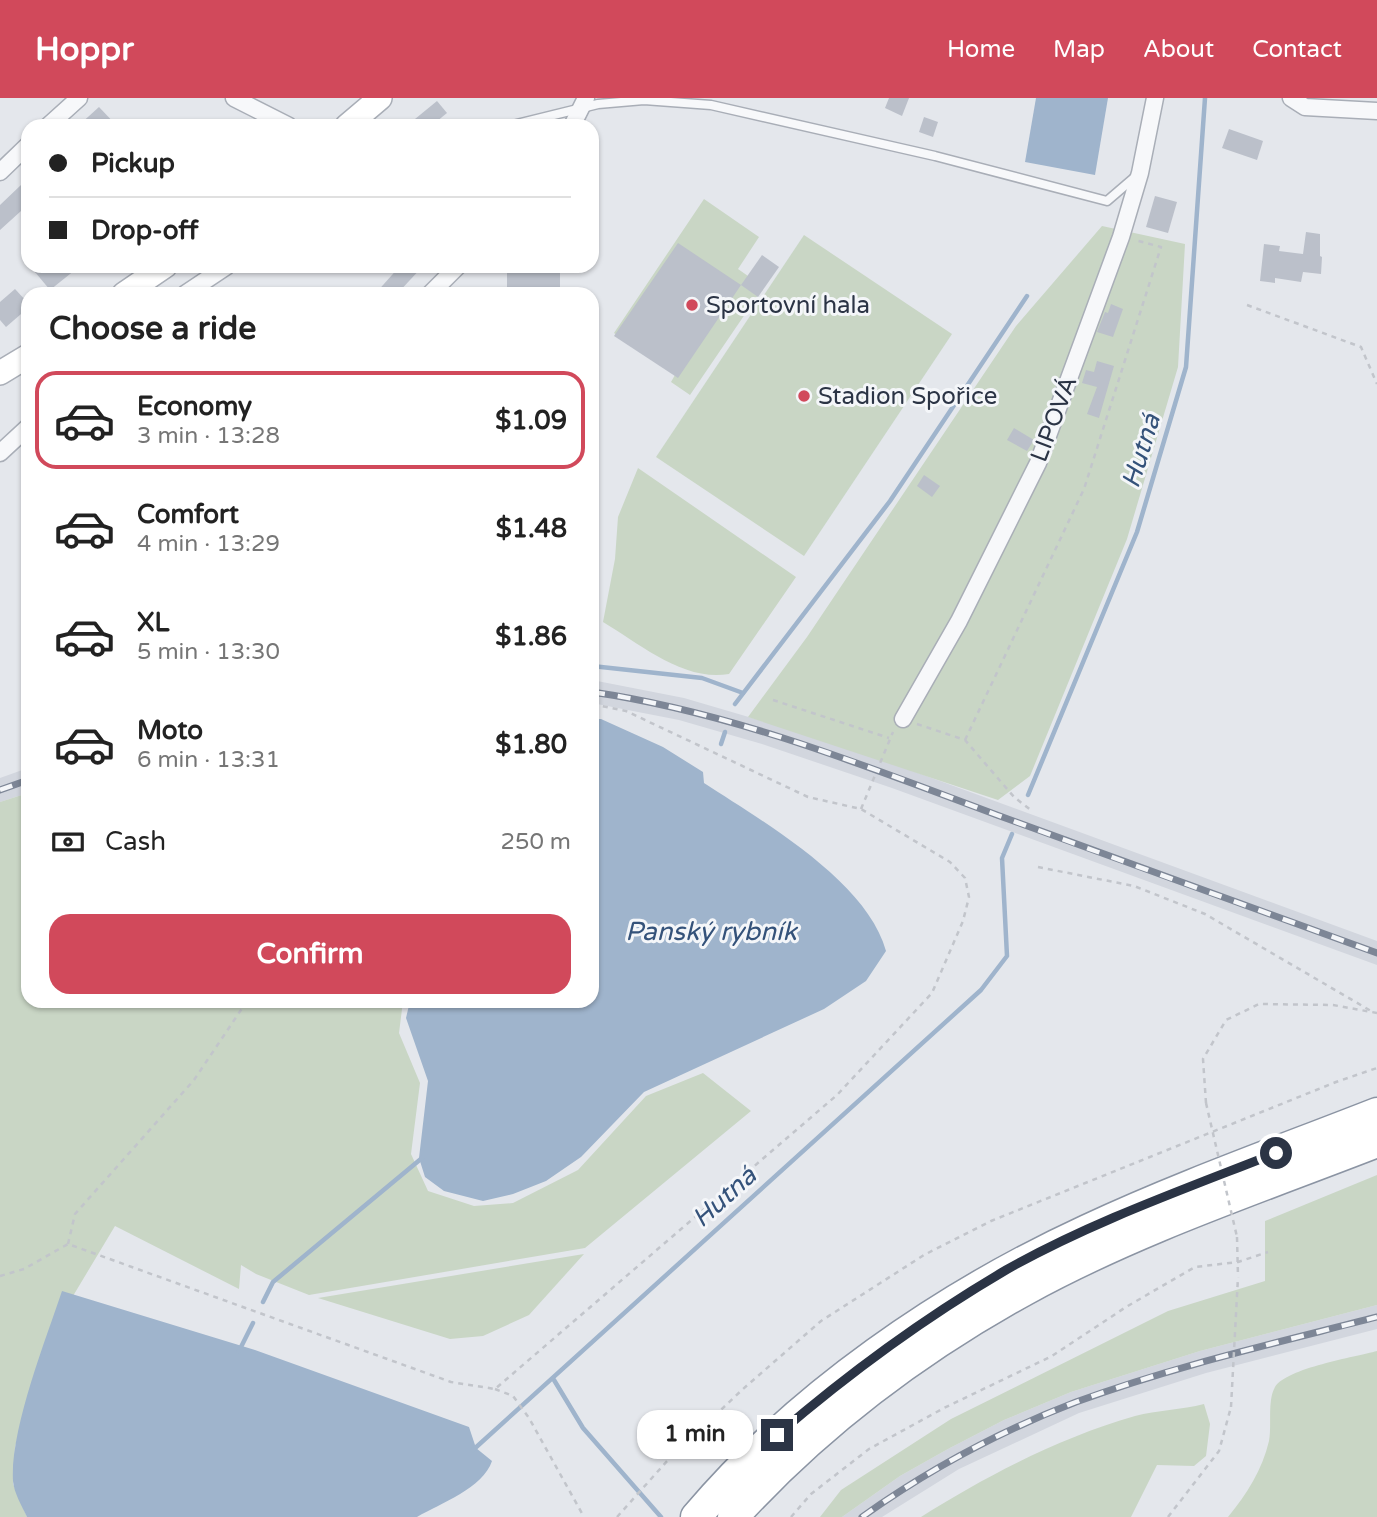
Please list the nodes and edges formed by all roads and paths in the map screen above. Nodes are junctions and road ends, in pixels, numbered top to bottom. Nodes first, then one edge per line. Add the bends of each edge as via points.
1 (79, 98) edge
2 (234, 98) edge
3 (380, 98) edge
4 (1155, 98) edge
5 (1291, 98) edge
6 (584, 103) edge
7 (1377, 111) edge
8 (56, 119) edge
9 (275, 119) edge
10 (354, 119) edge
11 (532, 119) edge
12 (576, 119) edge
13 (21, 152) edge
14 (0, 172) edge
15 (1140, 173) junction
16 (1121, 237) junction
17 (155, 273) edge
18 (216, 273) edge
19 (450, 273) edge
20 (135, 287) edge
21 (196, 287) edge
22 (437, 287) edge
23 (1247, 305) dead end
24 (21, 360) edge
25 (0, 373) edge
26 (1377, 384) edge
27 (21, 434) edge
28 (0, 453) edge
29 (773, 700) dead end
30 (599, 705) edge
31 (903, 719) junction
32 (889, 737) junction
33 (965, 740) junction
34 (861, 809) junction
35 (1032, 811) dead end
36 (1038, 867) dead end
37 (242, 1008) edge
38 (1371, 1011) junction
39 (1377, 1013) edge
40 (1377, 1068) edge
41 (1377, 1114) edge
42 (1377, 1142) edge
43 (68, 1244) junction
44 (1268, 1252) dead end
45 (1238, 1262) junction
46 (0, 1276) edge
47 (495, 1389) junction
48 (700, 1513) edge
49 (584, 1517) edge
50 (617, 1517) edge
51 (733, 1517) edge
52 (791, 1517) edge
53 (1168, 1517) edge

1 - 8 street
2 - 9 street
3 - 10 street
4 - 15 street, LIPOVÁ
5 - 7 street via 1305,107
6 - 11 lane
6 - 12 street
6 - 15 lane via 644,100 711,105 1107,201
13 - 14 street
15 - 16 street, LIPOVÁ
16 - 31 street, LIPOVÁ via 1038,463 959,621
16 - 33 path via 1161,247 1084,489
17 - 20 street
18 - 21 street
19 - 22 street
23 - 26 path via 1361,347
24 - 25 street
27 - 28 street
29 - 32 path
30 - 34 path via 626,711 808,797
31 - 32 path
31 - 33 path
32 - 34 path
33 - 35 path
34 - 47 path via 950,862 965,878 969,897 963,921 932,993 837,1096
36 - 38 path via 1134,886 1205,914
37 - 43 path via 194,1080 75,1214
38 - 39 path
38 - 45 path, bridge via 1259,1004 1226,1020 1203,1059 1206,1103 1237,1237
40 - 50 path via 1003,1216 924,1255 821,1321 668,1460
41 - 48 highway via 1087,1230 1008,1269 883,1349 826,1392
42 - 51 highway via 1113,1247 959,1328 835,1419
43 - 46 path via 24,1269
43 - 47 path via 451,1382
44 - 45 path
45 - 52 path via 1195,1267 1052,1356 869,1449 811,1494
45 - 53 path, bridge via 1231,1407 1219,1451
47 - 49 path via 513,1396 529,1418

